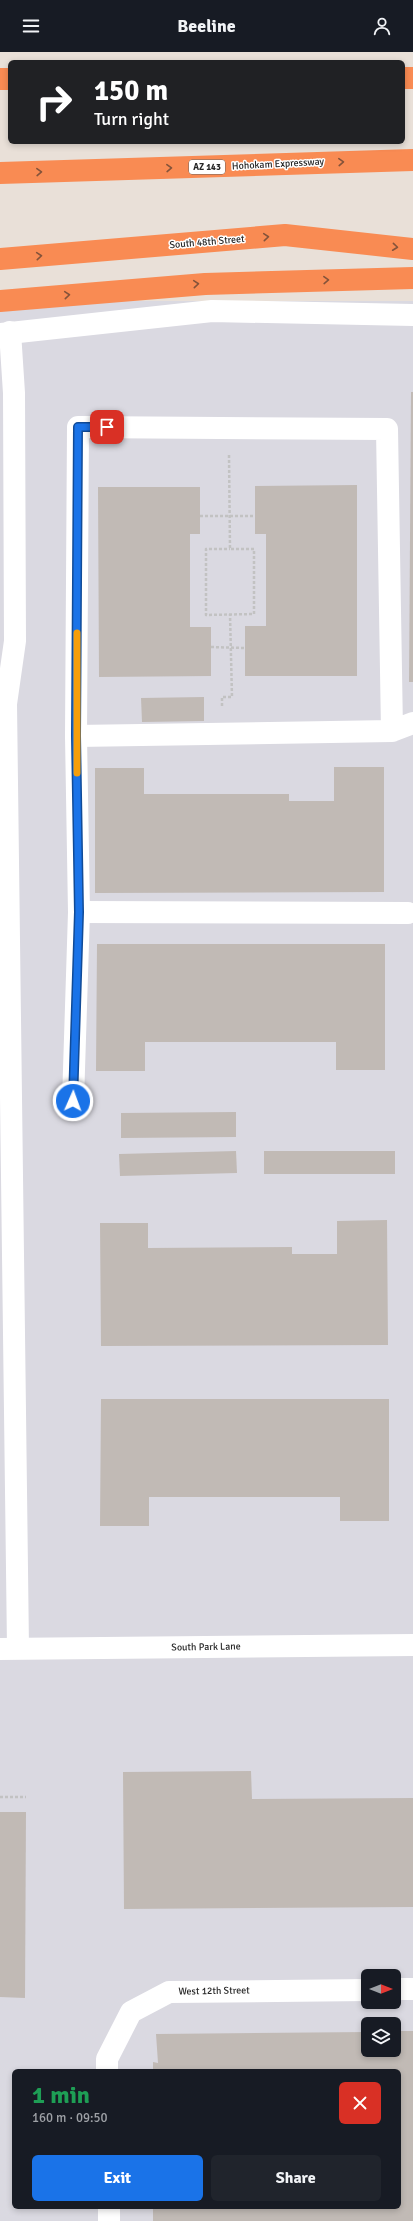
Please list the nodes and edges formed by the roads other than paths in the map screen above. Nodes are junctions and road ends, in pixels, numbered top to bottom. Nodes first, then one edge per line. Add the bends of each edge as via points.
1 (413, 160) edge
2 (0, 173) edge
3 (413, 249) edge
4 (0, 259) edge
5 (413, 278) edge
6 (0, 301) edge
7 (413, 315) edge
8 (5, 333) edge
9 (3, 704) edge
10 (413, 723) edge
11 (392, 731) junction
12 (76, 736) junction
13 (79, 912) junction
14 (408, 913) dead end
15 (73, 1101) dead end
16 (413, 1645) edge
17 (9, 1649) edge
18 (401, 1989) edge
19 (413, 1989) edge
20 (361, 1990) edge
21 (107, 2069) edge
22 (109, 2209) edge
23 (109, 2221) edge

2 -> 1 highway, Hohokam Expressway / AZ 143
4 -> 3 highway, South 48th Street via 285,235
6 -> 5 highway via 204,284
7 - 8 street via 212,311
8 - 9 street via 14,393 15,641
9 - 17 street
10 - 11 street
11 - 12 street
11 - 12 street via 388,429 78,427
12 - 13 street
13 - 14 street
13 - 15 street
16 - 17 street, South Park Lane
18 - 19 street
20 - 21 street, West 12th Street via 169,1992 131,2012 107,2059
22 - 23 street

